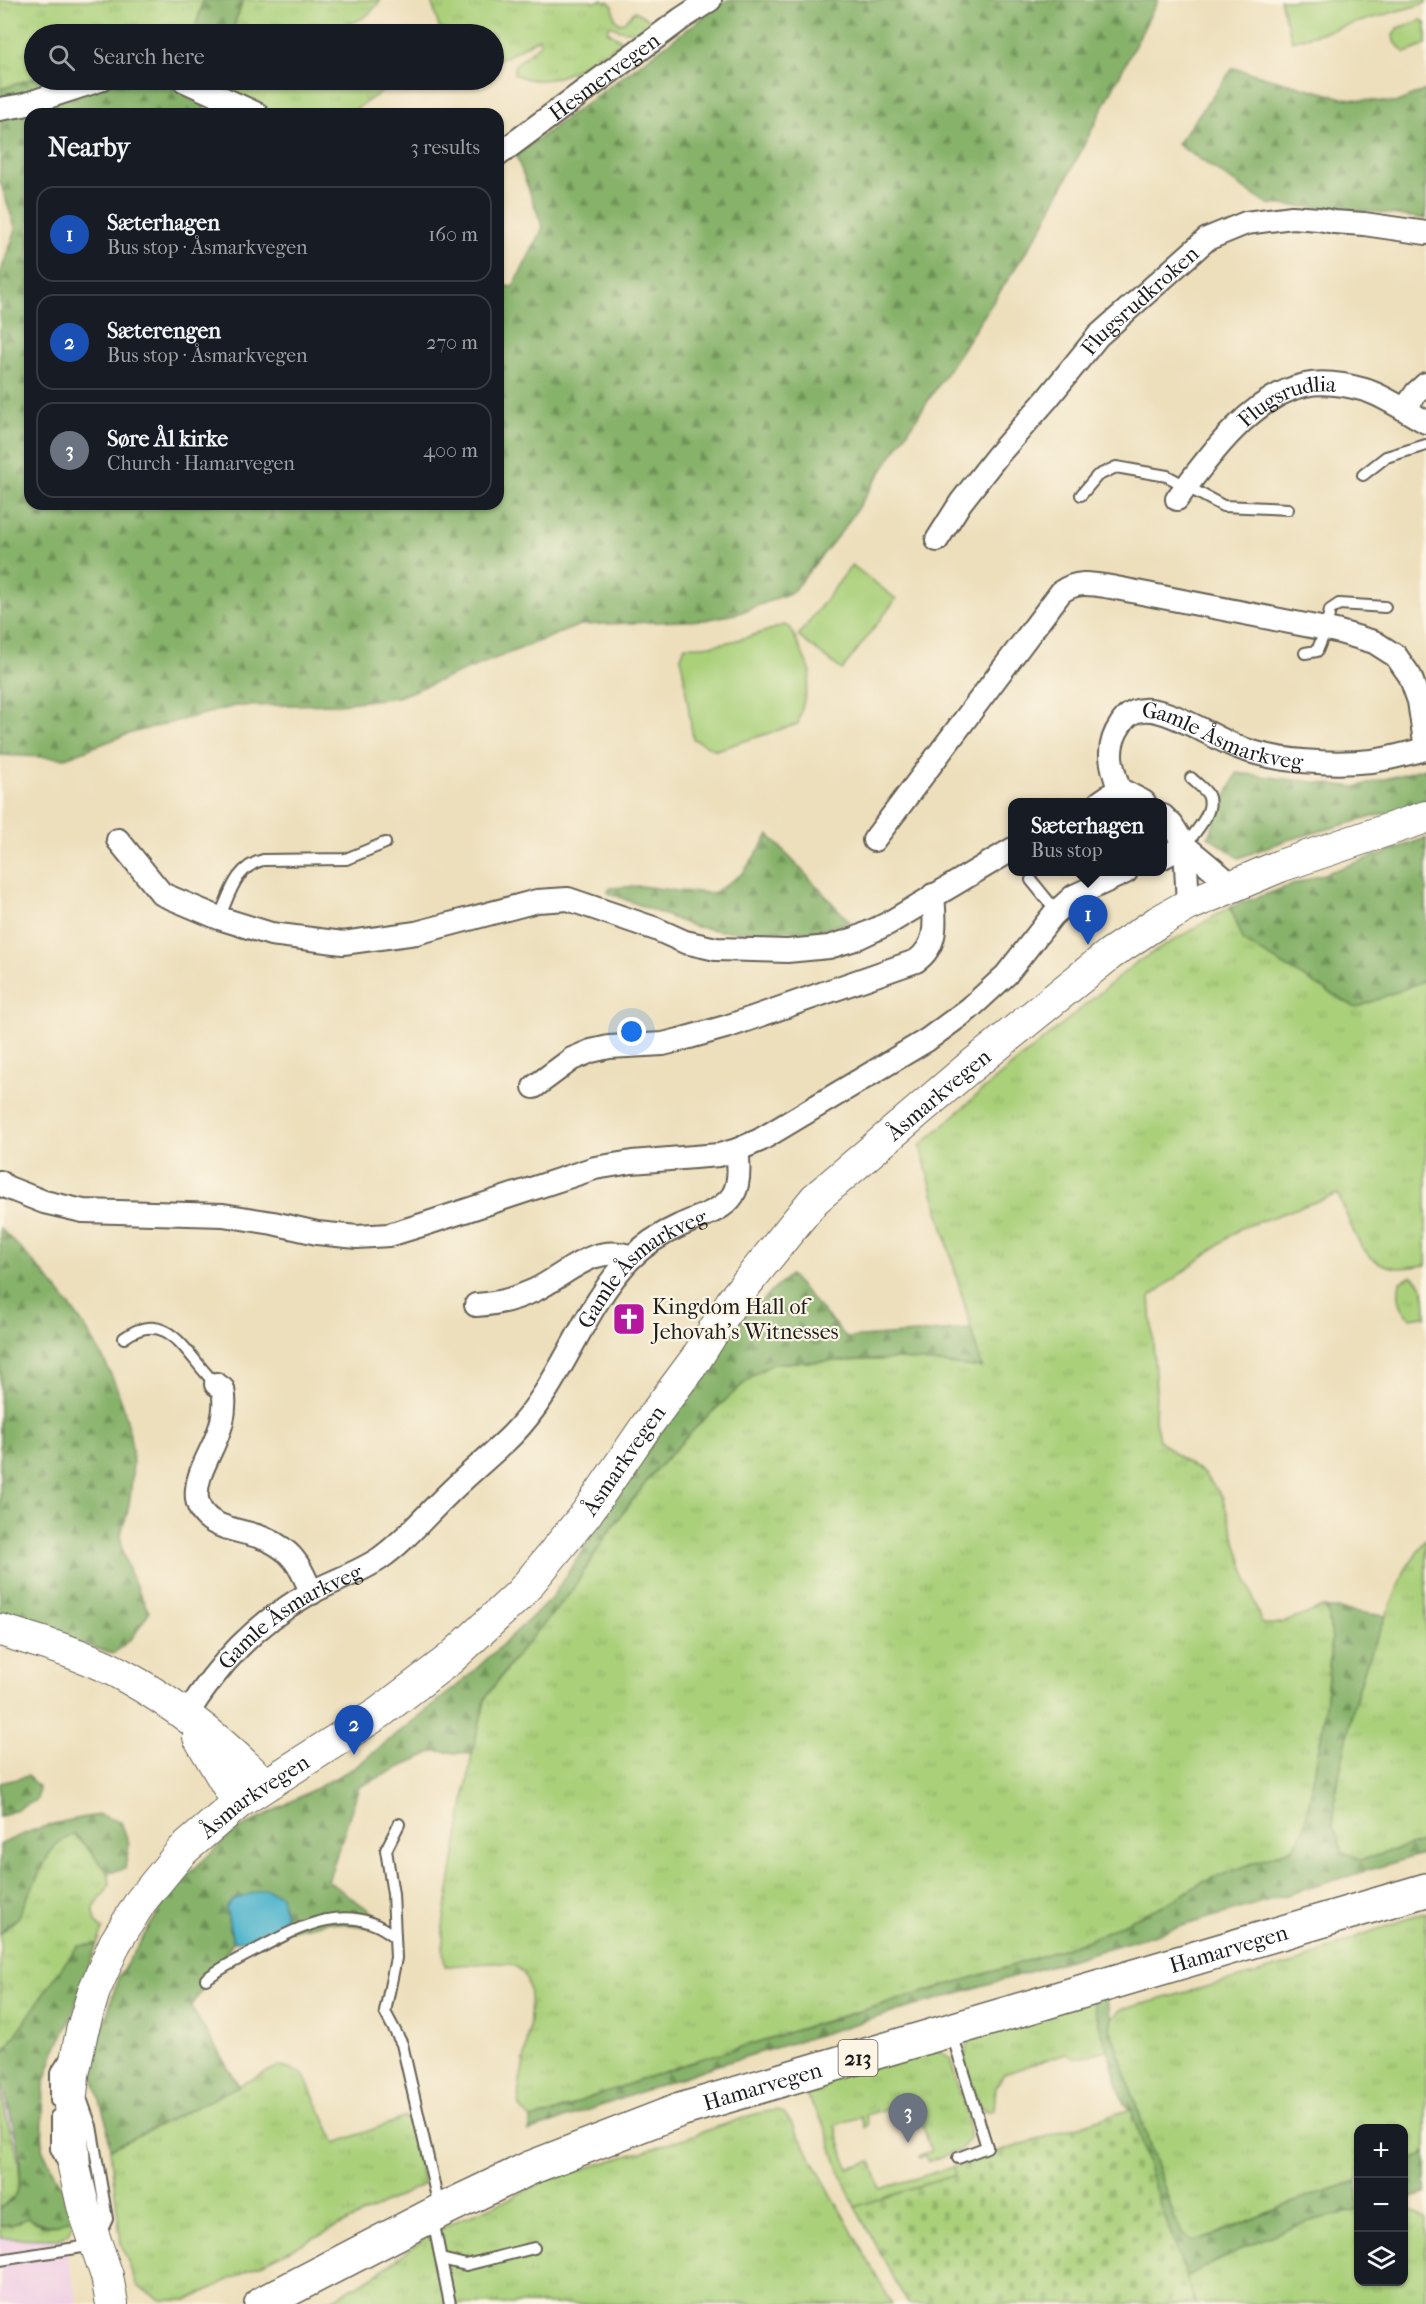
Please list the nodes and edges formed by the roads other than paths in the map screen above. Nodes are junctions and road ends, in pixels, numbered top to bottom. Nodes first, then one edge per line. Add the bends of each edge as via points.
1 (710, 0) edge
2 (69, 90) edge
3 (205, 90) edge
4 (244, 108) edge
5 (0, 109) edge
6 (504, 151) edge
7 (1426, 233) edge
8 (1426, 384) edge
9 (1405, 409) junction
10 (1426, 422) edge
11 (1426, 446) edge
12 (1364, 476) dead end
13 (1181, 493) junction
14 (1080, 495) dead end
15 (1288, 509) dead end
16 (937, 540) dead end
17 (1385, 607) dead end
18 (1326, 629) junction
19 (1305, 653) dead end
20 (1422, 700) edge
21 (1426, 749) edge
22 (1191, 778) dead end
23 (1119, 789) junction
24 (1106, 798) edge
25 (1136, 798) edge
26 (1426, 817) edge
27 (1167, 820) edge
28 (118, 840) dead end
29 (874, 840) dead end
30 (385, 843) dead end
31 (1185, 846) junction
32 (1008, 852) edge
33 (1167, 856) edge
34 (1117, 876) edge
35 (1031, 880) dead end
36 (1232, 885) junction
37 (933, 895) junction
38 (1188, 905) junction
39 (1058, 910) junction
40 (219, 918) junction
41 (534, 1087) dead end
42 (737, 1150) junction
43 (0, 1182) edge
44 (632, 1257) junction
45 (476, 1305) dead end
46 (124, 1338) dead end
47 (216, 1384) joint
48 (312, 1593) junction
49 (0, 1630) edge
50 (186, 1716) junction
51 (265, 1785) junction
52 (238, 1803) junction
53 (399, 1824) dead end
54 (1426, 1890) edge
55 (395, 1938) junction
56 (206, 1979) dead end
57 (81, 2031) junction
58 (951, 2031) junction
59 (73, 2075) junction
60 (958, 2158) dead end
61 (83, 2206) junction
62 (441, 2211) junction
63 (95, 2245) junction
64 (534, 2248) dead end
65 (441, 2259) junction
66 (0, 2260) edge
67 (110, 2290) edge
68 (131, 2304) edge
69 (261, 2304) edge
70 (450, 2304) edge

1 - 6 street, Hesmervegen
2 - 5 street
3 - 4 street
7 - 16 street, Flugsrudkroken via 1292,217 1246,223 1207,239 1098,336 997,456
8 - 9 street
9 - 10 street, Flugsrudlia
9 - 13 street, Flugsrudlia via 1367,391 1336,384 1307,384 1279,393 1223,442
11 - 12 lane via 1386,456
13 - 14 lane via 1167,476 1116,467 1097,476
13 - 15 lane via 1223,506
17 - 18 lane via 1339,604 1330,610
18 - 19 lane via 1317,651
18 - 20 street via 1374,642 1390,651 1402,662
18 - 29 street via 1112,587 1070,585
20 - 21 street
21 - 23 street, Gamle Åsmarkveg via 1374,761 1331,763 1266,756 1167,715 1144,710 1126,717 1112,740 1110,762
22 - 31 lane via 1208,795 1210,806
23 - 24 street
23 - 25 street
26 - 36 main road, Åsmarkvegen
27 - 31 street
28 - 40 street via 162,894
30 - 40 lane via 346,859 254,862 240,873
31 - 33 street
31 - 36 street
31 - 38 street
32 - 37 street
34 - 39 street via 1074,896
35 - 39 lane
36 - 38 main road, Åsmarkvegen
37 - 40 street via 855,939 788,951 716,949 568,899 537,901 416,933 343,943 271,934
37 - 41 street via 934,938 928,951 916,961 679,1040 591,1051 572,1059
38 - 51 main road, Åsmarkvegen via 1102,960 815,1199 733,1300 586,1514 520,1594 450,1659 380,1713
39 - 42 street via 1006,975 969,1010 927,1040
42 - 43 street via 595,1168 388,1235 357,1237 223,1215 83,1211 44,1202
42 - 44 street, Gamle Åsmarkveg via 734,1194 723,1206 652,1240
44 - 45 street via 602,1253 531,1292
44 - 48 street, Gamle Åsmarkveg via 592,1309 523,1424 379,1559
46 - 47 lane via 135,1330 167,1331
47 - 48 street via 223,1389 226,1404 218,1437 198,1484 197,1500 215,1524 262,1538 288,1553
48 - 50 street, Gamle Åsmarkveg via 278,1612 249,1636 224,1661
49 - 50 main road via 128,1678
50 - 51 main road
50 - 52 main road
51 - 52 main road, Åsmarkvegen
52 - 57 main road, Åsmarkvegen via 182,1851 141,1901 115,1943
53 - 55 lane via 386,1850
54 - 58 main road, Hamarvegen / 213
55 - 56 lane via 366,1920 327,1920 287,1933
55 - 62 lane via 396,1958 385,2012 402,2044
57 - 59 main road, Åsmarkvegen
57 - 61 lane via 56,2073 56,2150
58 - 60 lane via 987,2147
58 - 62 main road, Hamarvegen / 213 via 680,2110 530,2168
59 - 61 main road, Åsmarkvegen via 71,2136
59 - 63 lane via 91,2126 107,2219
61 - 63 main road, Åsmarkvegen
62 - 65 lane via 435,2221
62 - 69 main road, Hamarvegen / 213
63 - 66 lane
63 - 67 main road, Åsmarkvegen
64 - 65 lane via 466,2265
65 - 70 lane
67 - 68 main road, Åsmarkvegen

